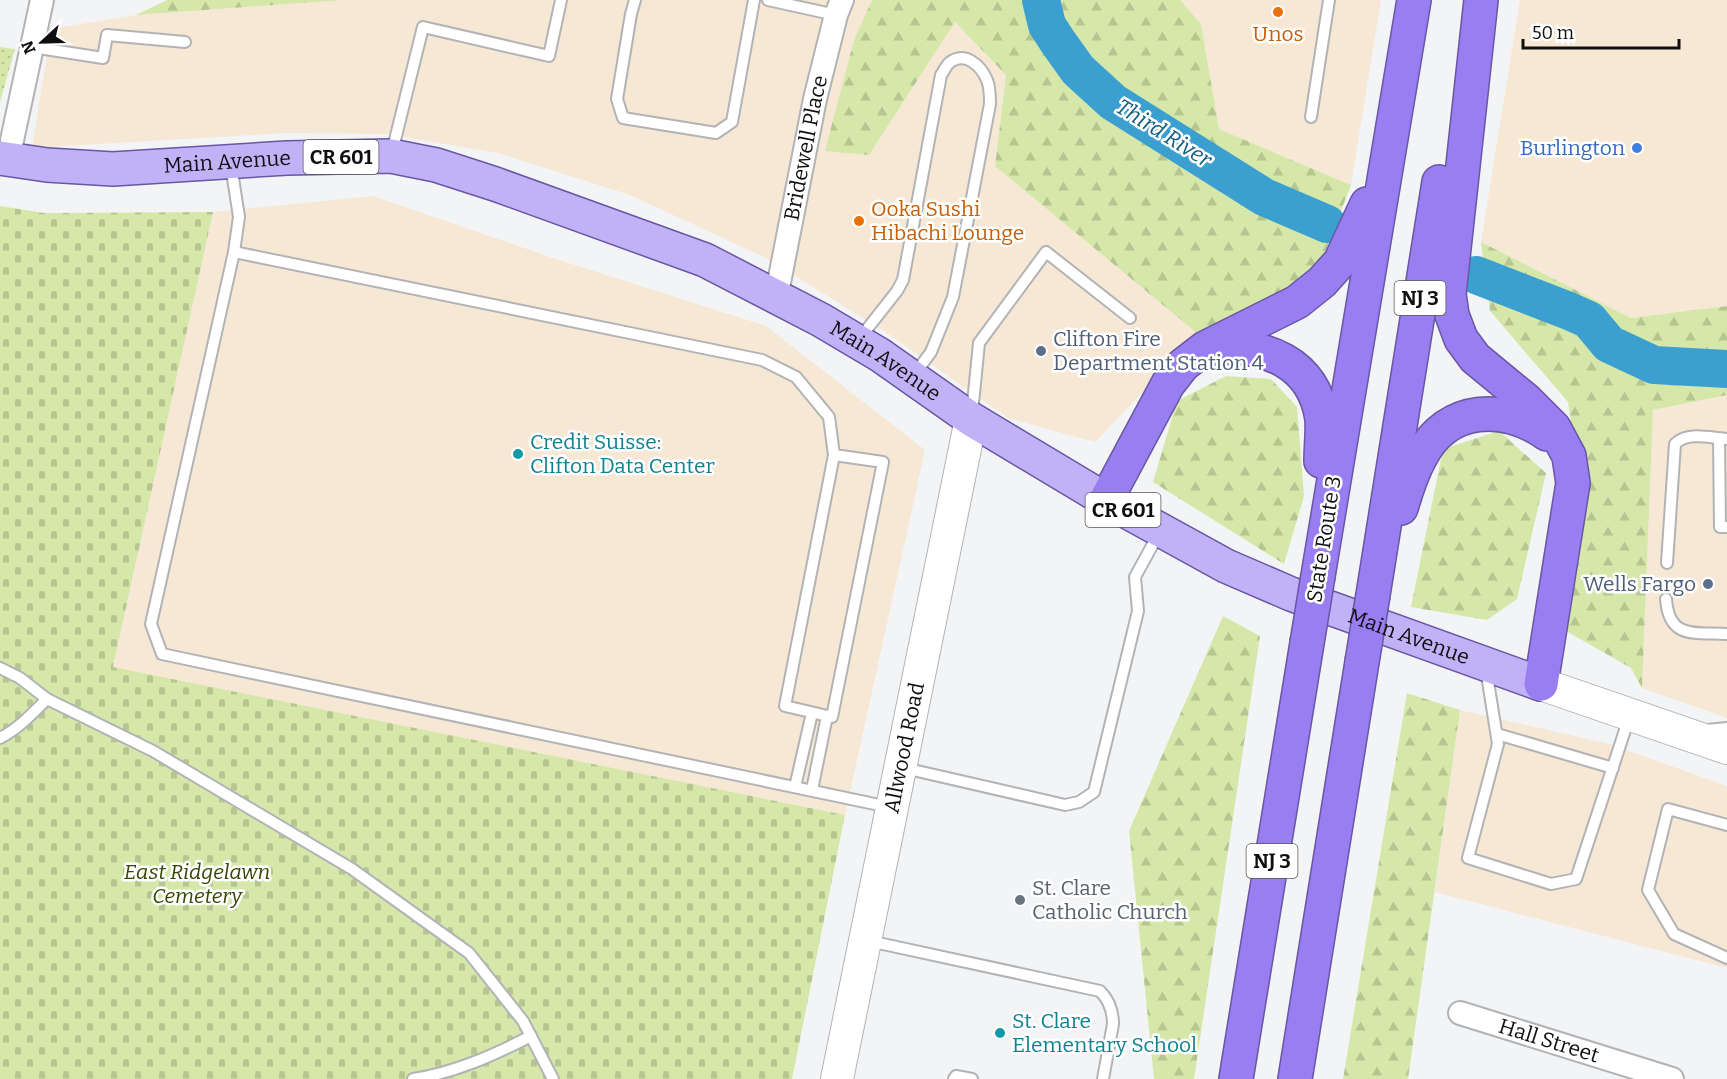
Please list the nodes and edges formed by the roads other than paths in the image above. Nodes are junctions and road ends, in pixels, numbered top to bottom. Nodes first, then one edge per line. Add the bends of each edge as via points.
1 (42, 0) edge
2 (561, 0) edge
3 (635, 0) edge
4 (754, 0) edge
5 (768, 0) edge
6 (1329, 0) edge
7 (1414, 0) edge
8 (1467, 0) edge
9 (1481, 0) edge
10 (839, 7) edge
11 (185, 42) dead end
12 (32, 47) junction
13 (1311, 117) dead end
14 (1388, 154) junction
15 (391, 156) junction
16 (4, 159) edge
17 (230, 162) junction
18 (234, 252) junction
19 (776, 297) junction
20 (1130, 318) dead end
21 (857, 342) junction
22 (1205, 348) junction
23 (912, 378) junction
24 (971, 419) junction
25 (1723, 439) edge
26 (834, 455) junction
27 (1569, 456) junction
28 (1106, 500) junction
29 (1727, 527) edge
30 (1161, 531) junction
31 (1667, 563) dead end
32 (1318, 576) junction
33 (1373, 595) junction
34 (1666, 599) dead end
35 (1727, 634) edge
36 (1486, 664) junction
37 (0, 668) edge
38 (1541, 684) junction
39 (47, 699) junction
40 (812, 712) junction
41 (827, 716) junction
42 (1644, 720) junction
43 (1727, 728) edge
44 (1497, 734) junction
45 (0, 738) edge
46 (1727, 748) edge
47 (901, 767) junction
48 (1613, 768) junction
49 (795, 787) junction
50 (812, 790) junction
51 (892, 807) junction
52 (1727, 825) edge
53 (866, 940) junction
54 (1727, 958) edge
55 (1460, 1013) dead end
56 (531, 1036) junction
57 (413, 1079) edge
58 (553, 1079) edge
59 (837, 1079) edge
60 (954, 1079) edge
61 (972, 1079) edge
62 (1103, 1079) edge
63 (1236, 1079) edge
64 (1295, 1079) edge
65 (1672, 1079) edge

1 - 12 street
2 - 15 lane via 549,56 423,27
3 - 4 lane via 617,99 623,118 716,133 732,122
5 - 10 lane
6 - 13 lane
7 - 14 highway, State Route 3 / NJ 3
8 - 33 highway, NJ 3
9 - 27 highway via 1450,267 1452,315 1474,358 1554,428
10 - 19 street, Bridewell Place via 815,99
11 - 12 lane via 107,35 103,58
12 - 16 street
14 - 22 highway via 1351,241 1340,262 1322,282 1297,302
14 - 32 highway, State Route 3 / NJ 3
15 - 17 main road, Main Avenue / CR 601
15 - 19 main road, Main Avenue / CR 601 via 436,165 608,223 705,260
16 - 17 main road, Main Avenue / CR 601 via 113,169
17 - 18 lane via 239,217
18 - 26 lane via 762,360 795,377 829,417
18 - 49 lane via 151,624 162,654
19 - 21 main road, Main Avenue / CR 601
20 - 24 lane via 1046,252 978,343
21 - 23 main road, Main Avenue / CR 601
21 - 23 lane via 903,280 941,75 957,59 973,61 987,80 990,104 953,297 931,352
22 - 28 highway via 1183,365 1168,384
22 - 32 highway via 1252,347 1276,355 1299,371 1315,393 1322,419
23 - 24 main road, Main Avenue / CR 601
24 - 28 main road, Main Avenue / CR 601
24 - 47 main road, Allwood Road
25 - 29 lane via 1720,527
25 - 31 lane via 1689,436 1675,444
26 - 40 lane via 785,706
26 - 41 lane via 883,462 832,717
27 - 33 highway via 1553,437 1532,423 1504,414 1479,413 1438,433 1421,455
27 - 38 highway via 1573,483
28 - 30 main road, Main Avenue / CR 601
30 - 36 main road, Main Avenue / CR 601 via 1226,566 1291,594
30 - 47 lane via 1135,577 1138,611 1094,792 1065,805
32 - 63 highway, State Route 3 / NJ 3, bridge
33 - 64 highway, NJ 3, bridge
34 - 35 lane via 1672,623 1683,631
36 - 38 main road, Main Avenue / CR 601
36 - 44 lane
37 - 39 lane
38 - 42 main road, Main Avenue / CR 601
39 - 45 lane
39 - 56 lane via 153,751 351,869 469,953
40 - 41 lane
40 - 49 lane
41 - 50 lane
42 - 43 lane via 1711,730
42 - 46 main road, Main Avenue / CR 601
42 - 48 lane
44 - 48 lane
44 - 48 lane via 1498,744 1468,858 1551,884 1576,879
47 - 51 main road, Allwood Road
49 - 50 lane
50 - 51 lane
51 - 53 main road, Allwood Road
52 - 54 lane via 1668,809 1648,890 1674,934
53 - 59 main road, Allwood Road
53 - 62 lane via 1100,991 1113,1016
55 - 65 street, Hall Street
56 - 57 lane via 497,1053 433,1076
56 - 58 lane
60 - 61 lane

